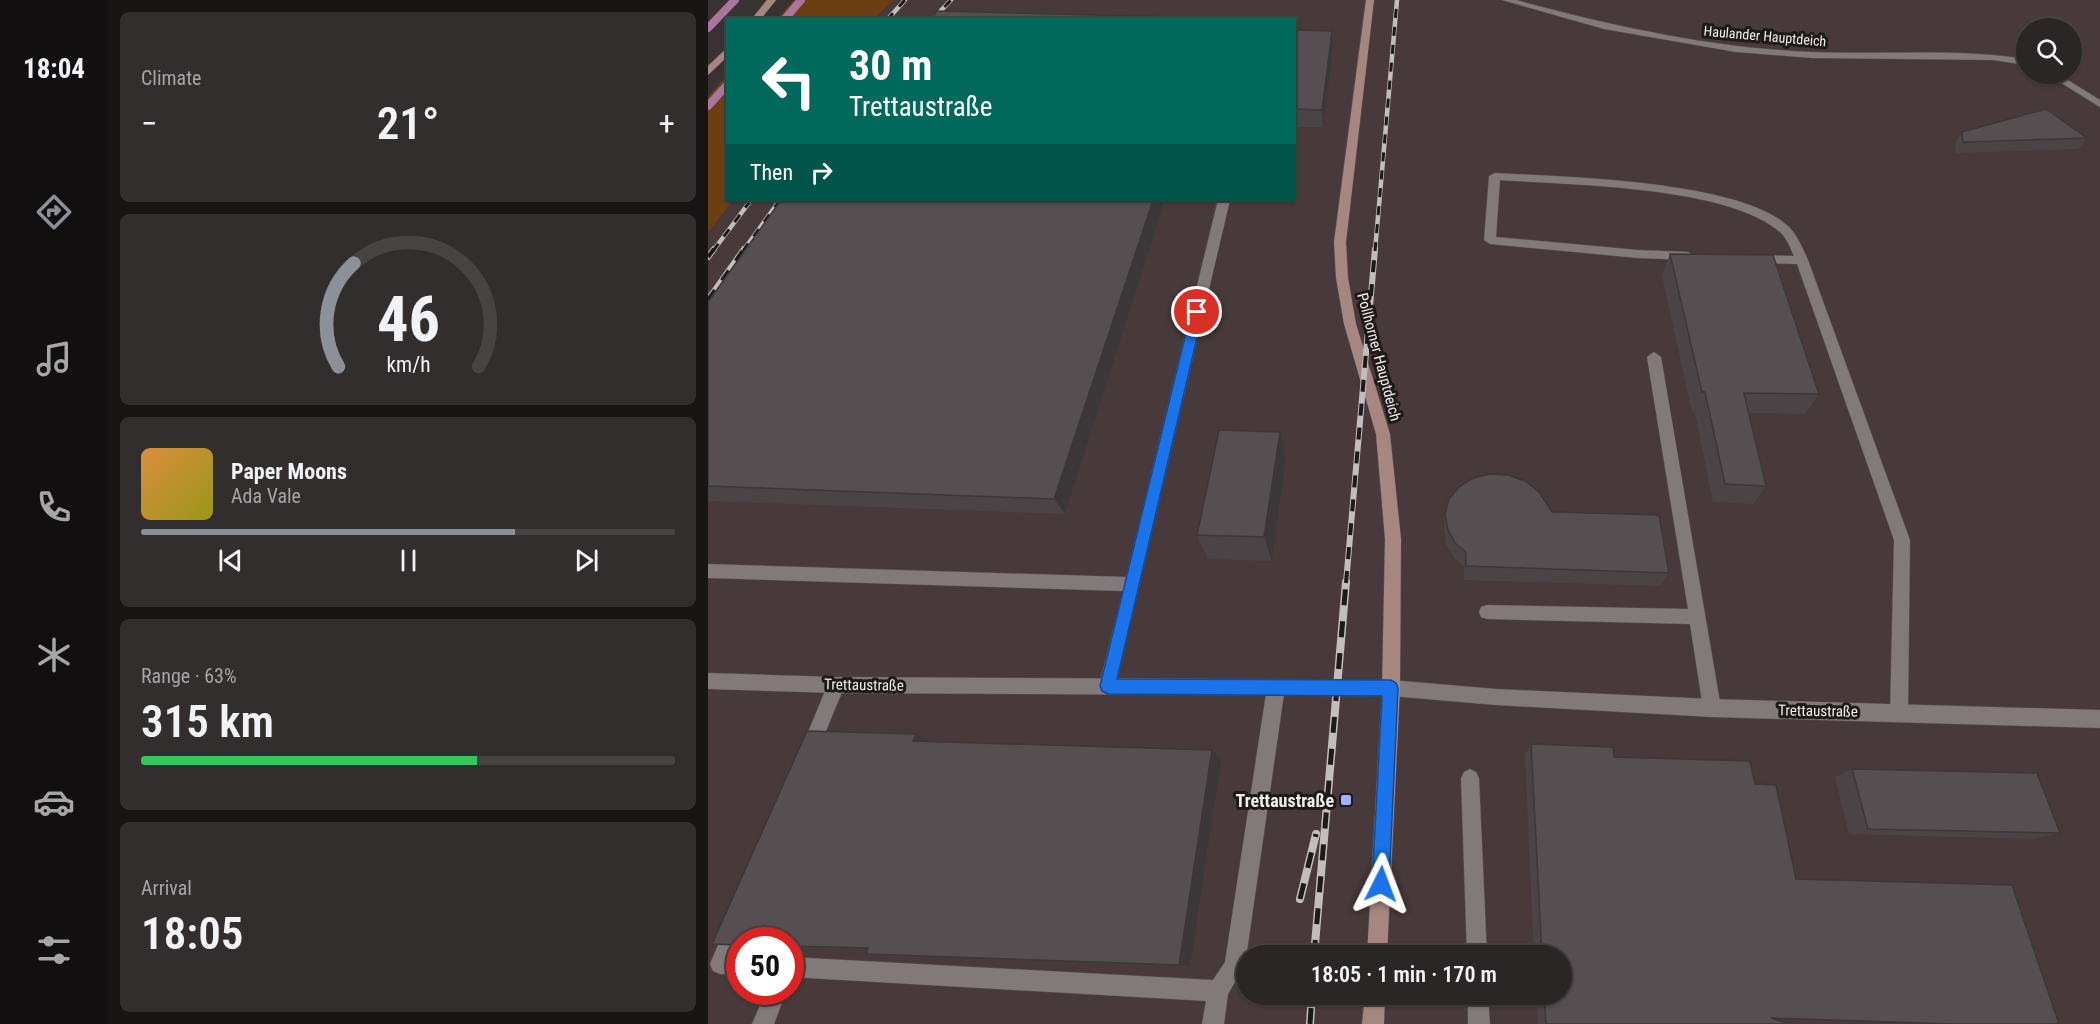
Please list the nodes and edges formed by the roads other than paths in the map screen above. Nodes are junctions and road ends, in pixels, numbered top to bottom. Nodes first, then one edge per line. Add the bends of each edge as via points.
1 (772, 0) edge
2 (1370, 0) edge
3 (1506, 0) edge
4 (757, 18) edge
5 (726, 52) edge
6 (2016, 60) edge
7 (708, 72) edge
8 (2068, 84) edge
9 (2100, 104) edge
10 (1224, 201) edge
11 (1708, 257) edge
12 (1744, 258) edge
13 (1803, 260) junction
14 (1654, 357) dead end
15 (708, 571) edge
16 (1132, 584) junction
17 (1486, 612) dead end
18 (1696, 616) junction
19 (708, 681) edge
20 (836, 685) junction
21 (1108, 686) junction
22 (1276, 687) junction
23 (1391, 688) junction
24 (1712, 708) junction
25 (1899, 712) junction
26 (2100, 719) edge
27 (803, 765) edge
28 (1470, 778) dead end
29 (743, 909) edge
30 (1378, 945) edge
31 (1477, 945) edge
32 (722, 967) edge
33 (804, 968) edge
34 (1218, 991) junction
35 (771, 1005) edge
36 (1375, 1005) edge
37 (1478, 1005) edge
38 (763, 1024) edge
39 (1213, 1024) edge
40 (1374, 1024) edge
41 (1479, 1024) edge

1 - 4 main road
2 - 23 main road, Pollhorner Hauptdeich via 1340,242 1350,324 1383,434 1393,538
3 - 6 street, Haulander Hauptdeich via 1604,26 1736,49
5 - 7 main road
8 - 9 street
10 - 16 street
11 - 13 street via 1490,240 1495,176 1702,194 1756,212 1784,229
12 - 13 street
13 - 25 street via 1902,540
14 - 18 street
15 - 16 street
16 - 21 street
17 - 18 street
18 - 24 street
19 - 20 street, Trettaustraße
20 - 21 street, Trettaustraße
20 - 27 street
21 - 22 street, Trettaustraße
22 - 23 street, Trettaustraße
22 - 34 street via 1235,965
23 - 24 street, Trettaustraße via 1497,698
23 - 30 main road, Pollhorner Hauptdeich
24 - 25 street, Trettaustraße
25 - 26 street, Trettaustraße
28 - 31 street
29 - 32 street
33 - 34 street
34 - 39 street
35 - 38 street
36 - 40 main road
37 - 41 street

